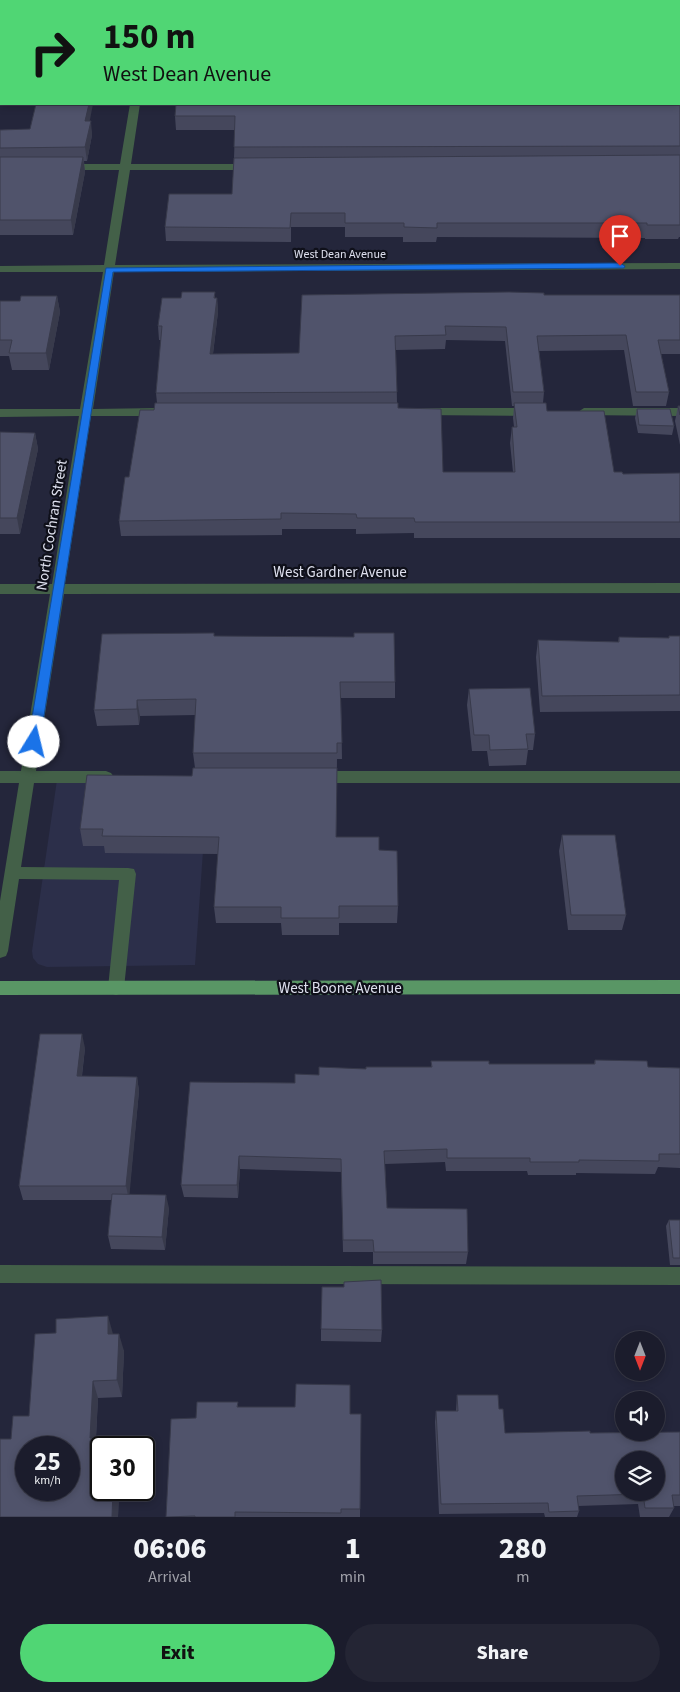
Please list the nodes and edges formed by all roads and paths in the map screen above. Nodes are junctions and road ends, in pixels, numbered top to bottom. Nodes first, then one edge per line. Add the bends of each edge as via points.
1 (135, 105) edge
2 (266, 167) edge
3 (50, 168) edge
4 (126, 168) junction
5 (680, 266) edge
6 (0, 269) edge
7 (109, 269) junction
8 (86, 412) junction
9 (173, 412) edge
10 (412, 412) edge
11 (551, 412) edge
12 (571, 412) edge
13 (680, 412) edge
14 (0, 413) edge
15 (59, 588) junction
16 (680, 588) edge
17 (0, 589) edge
18 (0, 777) edge
19 (28, 777) junction
20 (124, 777) edge
21 (303, 777) edge
22 (680, 777) edge
23 (12, 873) junction
24 (5, 894) edge
25 (0, 951) edge
26 (680, 987) edge
27 (0, 988) edge
28 (116, 988) junction
29 (0, 1274) edge
30 (680, 1276) edge

1 - 4 street, North Cochran Street
2 - 4 street
3 - 4 street
4 - 7 street, North Cochran Street
5 - 7 street, West Dean Avenue
6 - 7 street, West Dean Avenue
7 - 8 street, North Cochran Street
8 - 9 street
8 - 14 street
8 - 15 street, North Cochran Street
10 - 11 street
12 - 13 street
15 - 16 street, West Gardner Avenue
15 - 17 street, West Gardner Avenue
15 - 19 street, North Cochran Street
18 - 19 street
19 - 20 street
19 - 23 street, North Cochran Street
21 - 22 street
23 - 24 street, North Cochran Street
23 - 28 street via 128,874
24 - 25 street, North Cochran Street
26 - 28 main road, West Boone Avenue
27 - 28 main road, West Boone Avenue
29 - 30 street

